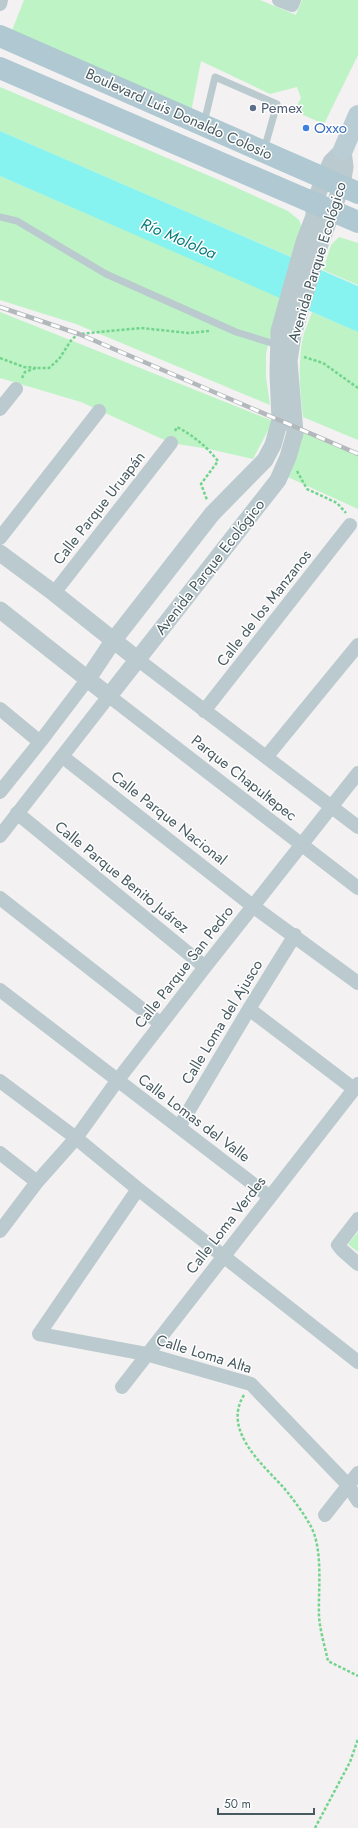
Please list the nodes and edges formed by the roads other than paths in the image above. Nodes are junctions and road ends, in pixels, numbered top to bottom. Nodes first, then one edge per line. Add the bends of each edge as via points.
1 (2, 0) edge
2 (0, 4) edge
3 (0, 36) edge
4 (0, 68) edge
5 (358, 115) edge
6 (204, 124) junction
7 (343, 150) joint
8 (264, 152) junction
9 (342, 185) edge
10 (323, 207) junction
11 (0, 217) edge
12 (358, 222) edge
13 (285, 341) junction
14 (16, 389) road end
15 (0, 409) edge
16 (99, 412) dead end
17 (171, 443) road end
18 (265, 460) junction
19 (286, 464) junction
20 (350, 525) road end
21 (0, 538) edge
22 (0, 553) edge
23 (54, 593) junction
24 (0, 610) edge
25 (113, 641) junction
26 (358, 644) edge
27 (137, 660) junction
28 (87, 680) junction
29 (109, 696) junction
30 (0, 709) edge
31 (204, 711) junction
32 (40, 742) junction
33 (267, 756) junction
34 (62, 757) junction
35 (358, 773) edge
36 (0, 792) edge
37 (331, 807) junction
38 (17, 813) junction
39 (358, 828) edge
40 (0, 836) edge
41 (303, 845) junction
42 (358, 888) edge
43 (0, 898) edge
44 (254, 907) junction
45 (295, 936) junction
46 (205, 967) junction
47 (358, 983) edge
48 (0, 990) edge
49 (248, 1009) junction
50 (161, 1024) junction
51 (0, 1081) edge
52 (117, 1081) junction
53 (356, 1087) edge
54 (179, 1127) junction
55 (76, 1138) junction
56 (0, 1154) edge
57 (37, 1182) junction
58 (138, 1189) junction
59 (270, 1197) junction
60 (358, 1219) edge
61 (0, 1231) edge
62 (223, 1256) junction
63 (358, 1264) edge
64 (146, 1354) junction
65 (358, 1362) edge
66 (122, 1387) dead end
67 (358, 1473) edge
68 (348, 1485) junction
69 (358, 1501) edge
70 (325, 1515) dead end

1 - 2 street
3 - 6 main road, Boulevard Luis Donaldo Colosio
4 - 10 main road, Boulevard Luis Donaldo Colosio
5 - 7 main road
6 - 8 main road, Boulevard Luis Donaldo Colosio
6 - 8 lane via 215,77 277,104
7 - 9 street, Avenida Parque Ecológico via 345,167
8 - 9 main road, Boulevard Luis Donaldo Colosio
9 - 10 street, Avenida Parque Ecológico
10 - 12 main road, Boulevard Luis Donaldo Colosio
10 - 13 street, Avenida Parque Ecológico via 314,216 312,245
11 - 13 lane via 17,221 106,274 236,332
13 - 18 street, Avenida Parque Ecológico via 278,374 280,420 273,445
13 - 19 street, Avenida Parque Ecológico via 295,433
14 - 15 street
16 - 21 street
17 - 23 street, Calle Parque Uruapán
18 - 19 street
18 - 25 street, Avenida Parque Ecológico via 212,514
19 - 27 street, Avenida Parque Ecológico via 278,480
20 - 31 street, Calle de los Manzanos
22 - 23 street
23 - 25 street
24 - 28 street
25 - 27 street
25 - 28 street, Avenida Parque Ecológico
26 - 33 street
27 - 29 street, Avenida Parque Ecológico
27 - 31 street, Parque Chapultepec
28 - 29 street
28 - 32 street, Avenida Parque Ecológico
29 - 34 street, Avenida Parque Ecológico
29 - 41 street, Parque Chapultepec
30 - 32 street
31 - 33 street, Parque Chapultepec
32 - 36 street, Avenida Parque Ecológico
33 - 37 street, Parque Chapultepec
34 - 38 street, Avenida Parque Ecológico
34 - 44 street, Calle Parque Nacional
35 - 37 street, Calle Parque San Pedro
37 - 39 street, Parque Chapultepec
37 - 41 street, Calle Parque San Pedro
38 - 40 street, Avenida Parque Ecológico
38 - 46 street, Calle Parque Benito Juárez
41 - 42 street, Parque Chapultepec
41 - 44 street, Calle Parque San Pedro
43 - 50 street
44 - 45 street, Calle Parque Nacional
44 - 46 street, Calle Parque San Pedro
45 - 47 street, Calle Parque Nacional
45 - 49 street, Calle Loma del Ajusco
46 - 50 street, Calle Parque San Pedro
48 - 52 street, Calle Lomas del Valle
49 - 53 street
49 - 54 street, Calle Loma del Ajusco
50 - 52 street, Calle Parque San Pedro
51 - 55 street
52 - 54 street, Calle Lomas del Valle
52 - 55 street, Calle Parque San Pedro
53 - 59 street, Calle Loma Verdes
54 - 59 street, Calle Lomas del Valle
55 - 57 street, Calle Parque San Pedro
55 - 58 street
56 - 57 street
57 - 61 street, Calle Parque San Pedro
58 - 62 street
58 - 64 street, Calle Loma Alta via 39,1334
59 - 62 street, Calle Loma Verdes
60 - 63 street via 338,1245
62 - 64 street, Calle Loma Verdes
62 - 65 street
64 - 66 street, Calle Loma Verdes
64 - 68 street, Calle Loma Alta via 251,1384
67 - 68 street
68 - 69 street, Calle Loma Alta
68 - 70 street

